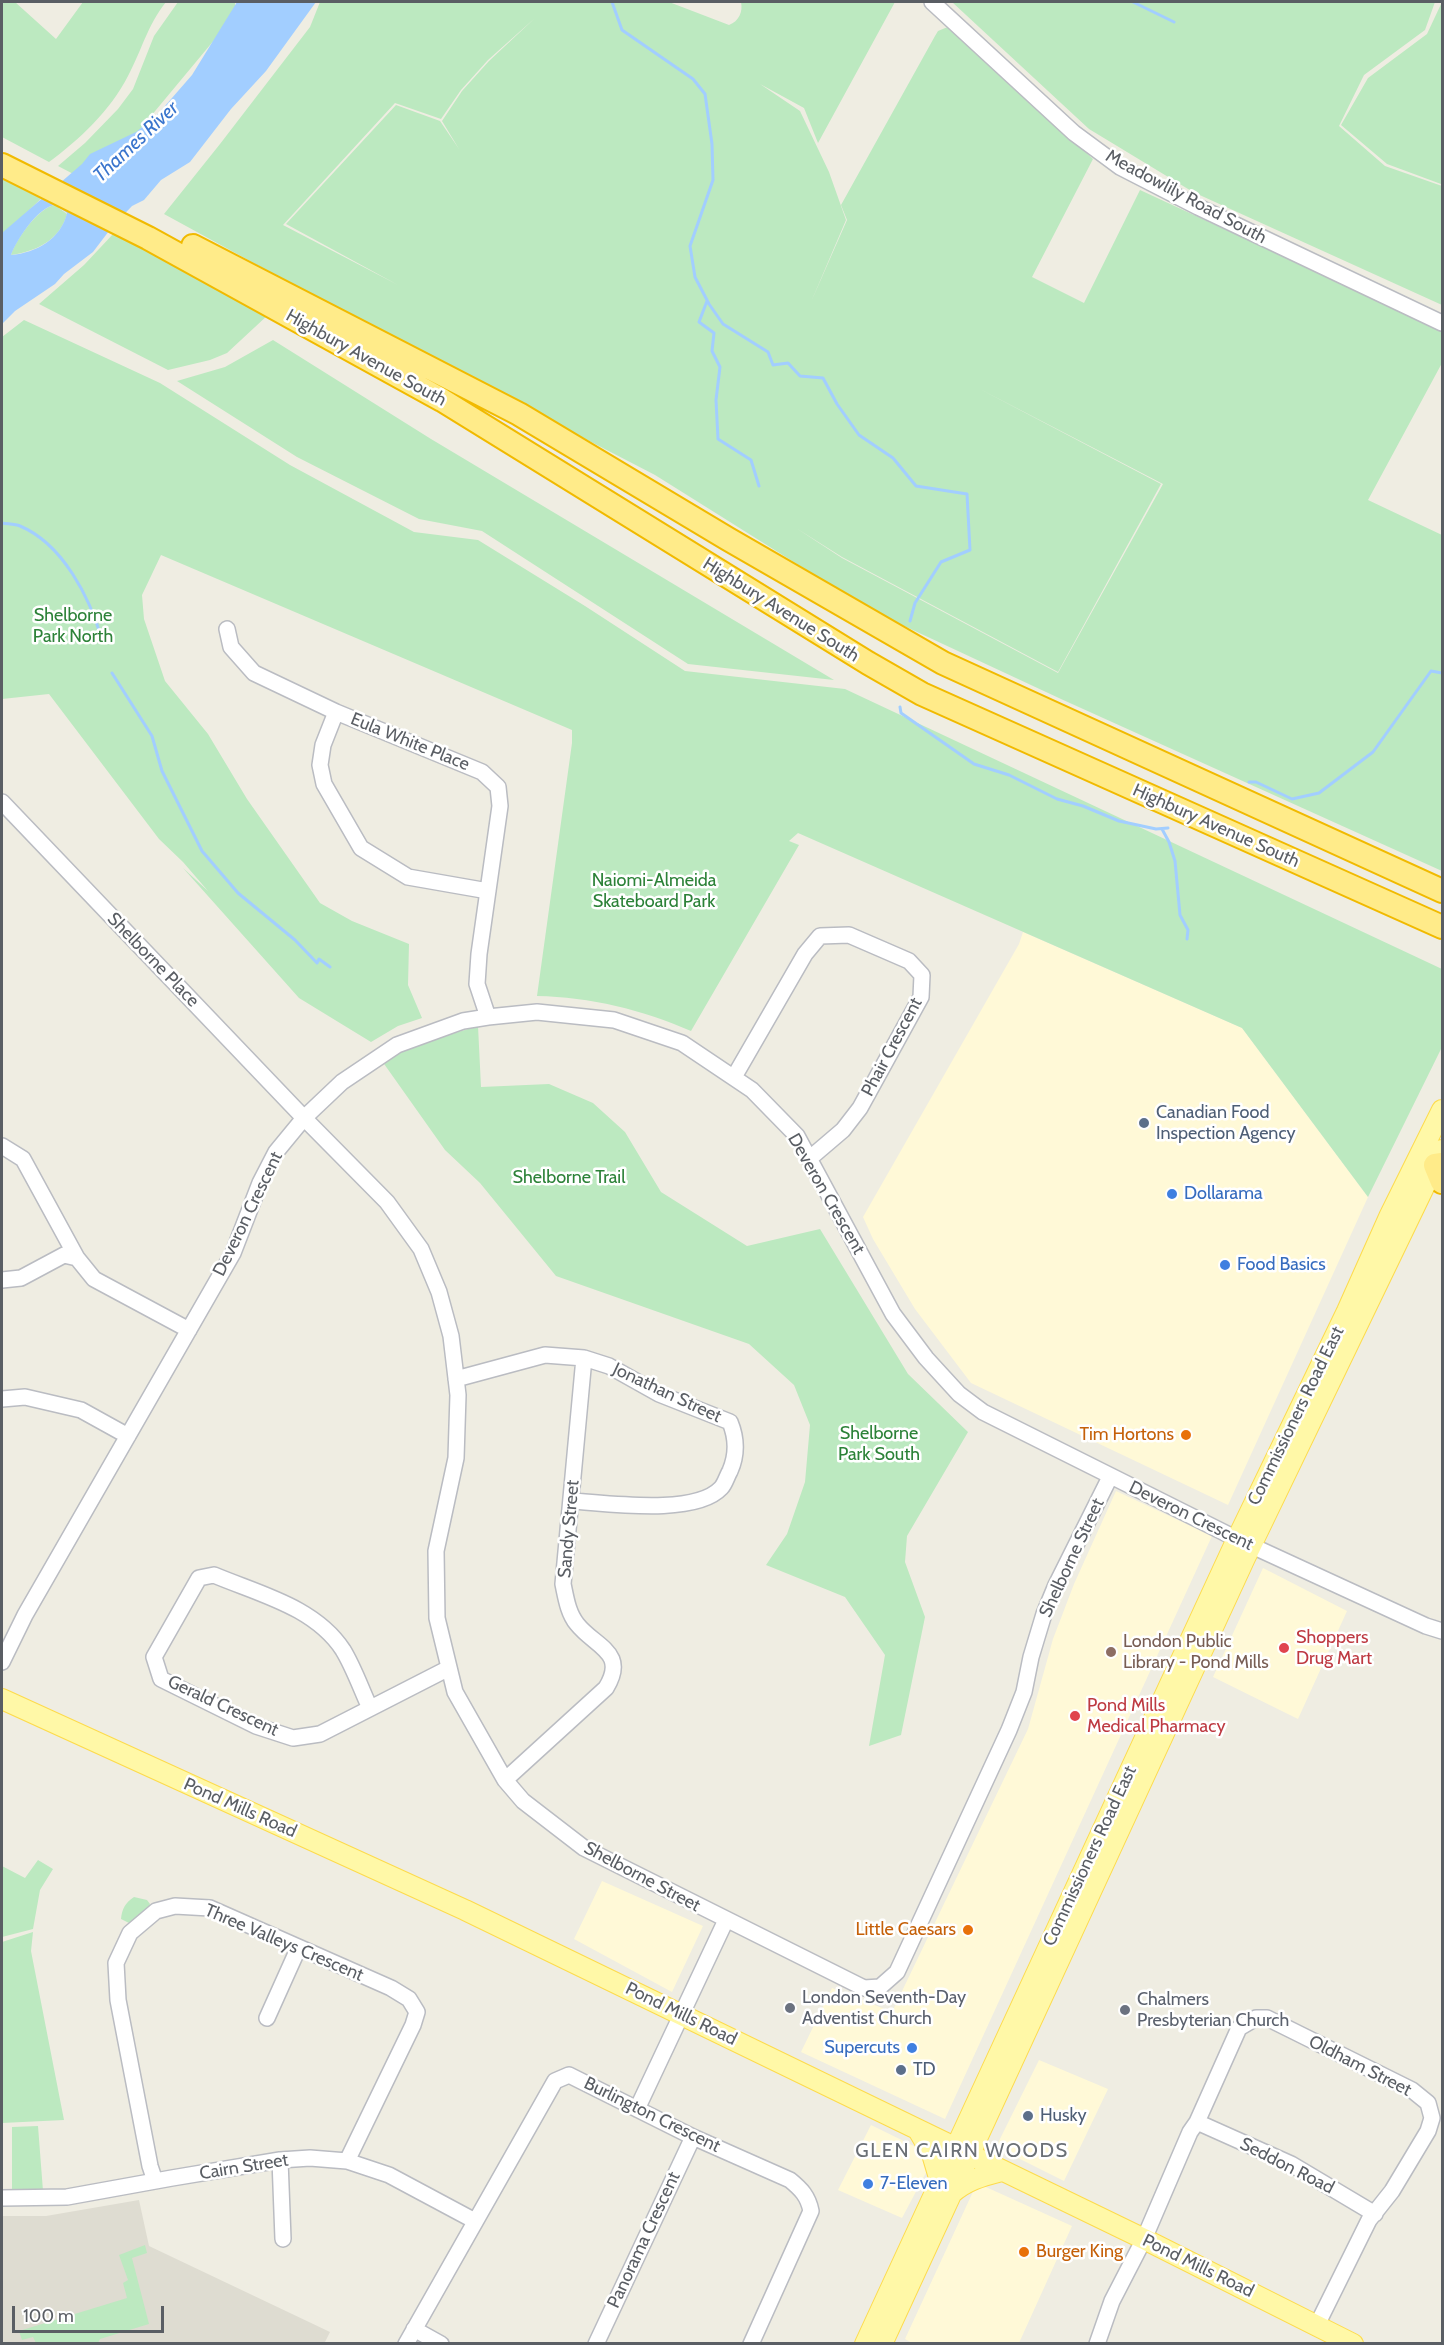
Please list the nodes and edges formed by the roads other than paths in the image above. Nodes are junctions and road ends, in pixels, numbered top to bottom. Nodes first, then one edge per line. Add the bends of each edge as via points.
1 (932, 2) edge
2 (2, 149) edge
3 (18, 168) edge
4 (151, 232) junction
5 (1443, 324) edge
6 (227, 629) dead end
7 (336, 712) junction
8 (2, 802) edge
9 (488, 891) junction
10 (1443, 891) edge
11 (1443, 927) edge
12 (488, 1017) junction
13 (734, 1077) junction
14 (1443, 1110) edge
15 (304, 1118) junction
16 (2, 1146) edge
17 (808, 1159) junction
18 (1436, 1164) edge
19 (77, 1258) junction
20 (2, 1280) edge
21 (189, 1330) junction
22 (584, 1358) junction
23 (456, 1379) junction
24 (2, 1399) edge
25 (128, 1436) junction
26 (1110, 1477) junction
27 (572, 1501) junction
28 (1244, 1542) junction
29 (1443, 1631) edge
30 (2, 1662) edge
31 (449, 1668) junction
32 (2, 1699) edge
33 (370, 1708) junction
34 (505, 1780) junction
35 (726, 1920) junction
36 (298, 1949) junction
37 (682, 2014) junction
38 (267, 2018) dead end
39 (977, 2103) junction
40 (637, 2109) junction
41 (985, 2122) junction
42 (1197, 2122) junction
43 (918, 2130) junction
44 (693, 2137) junction
45 (963, 2152) junction
46 (280, 2160) junction
47 (347, 2161) junction
48 (1002, 2170) junction
49 (155, 2181) junction
50 (945, 2189) junction
51 (2, 2198) edge
52 (1375, 2214) junction
53 (475, 2221) junction
54 (1144, 2239) junction
55 (283, 2240) dead end
56 (1317, 2325) junction
57 (414, 2329) junction
58 (406, 2343) edge
59 (441, 2343) edge
60 (596, 2343) edge
61 (751, 2343) edge
62 (865, 2343) edge
63 (882, 2343) edge
64 (1097, 2343) edge
65 (1353, 2343) edge

1 - 5 street, Meadowlily Road South via 1074,133 1120,167
2 - 3 highway
3 - 4 highway
4 - 10 highway, Highbury Avenue South via 519,414 943,663
4 - 11 highway, Highbury Avenue South via 442,400 922,694
6 - 7 street, Eula White Place via 231,647 254,673
7 - 9 street, Eula White Place via 482,772 498,787 500,806
7 - 9 street via 323,744 320,765 324,784 361,848 408,877
8 - 15 street, Shelborne Place
9 - 12 street, Eula White Place via 477,984
12 - 13 street, Deveron Crescent via 537,1012 614,1020 682,1043
12 - 15 street, Deveron Crescent via 463,1021 397,1045 342,1082
13 - 17 street, Deveron Crescent via 797,1136
13 - 17 street, Phair Crescent via 805,954 820,936 849,935 909,961 922,975 921,997 860,1108 843,1130
14 - 18 main road, Commissioners Road East
15 - 21 street, Deveron Crescent via 276,1152 233,1253
15 - 23 street, Shelborne Street via 387,1202 421,1249 451,1336
16 - 19 street via 23,1159
17 - 26 street, Deveron Crescent via 893,1314 959,1394 983,1412
18 - 28 main road, Commissioners Road East
19 - 20 street via 64,1255 21,1278
19 - 21 street via 94,1279
21 - 25 street, Deveron Crescent
22 - 23 street, Jonathan Street via 545,1355
22 - 27 street, Sandy Street
22 - 27 street, Jonathan Street via 730,1422 737,1438 733,1464 722,1488 701,1500 646,1506
23 - 31 street, Shelborne Street via 456,1458 436,1551 437,1618
24 - 25 street via 25,1397 81,1410
25 - 30 street, Deveron Crescent
26 - 28 street, Deveron Crescent
26 - 35 street, Shelborne Street via 1044,1614 1024,1692 1009,1730 897,1972 880,1987 864,1988
27 - 34 street, Sandy Street via 562,1584 577,1624 603,1646 612,1661 614,1675 606,1688
28 - 29 street, Deveron Crescent
28 - 39 main road, Commissioners Road East
28 - 41 main road, Commissioners Road East via 1245,1558
31 - 33 street, Gerald Crescent
31 - 34 street, Shelborne Street via 455,1692
32 - 37 main road, Pond Mills Road via 465,1910
33 - 33 street, Gerald Crescent via 320,1734 293,1738 256,1726 161,1679 154,1657 198,1578 214,1575 310,1615 343,1651
34 - 35 street, Shelborne Street via 523,1801 584,1848
35 - 37 street
36 - 38 street
36 - 47 street, Three Valleys Crescent via 391,1988 410,1999 417,2012
36 - 49 street, Three Valleys Crescent via 210,1908 175,1906 156,1911 130,1933 116,1963 118,2000
37 - 40 street
37 - 43 main road, Pond Mills Road
39 - 43 main road via 950,2127
39 - 45 main road, Commissioners Road East
40 - 44 street, Burlington Crescent
40 - 53 street, Burlington Crescent via 569,2075 555,2081
41 - 45 main road, Commissioners Road East
41 - 48 main road via 985,2136
42 - 52 street, Seddon Road via 1291,2164
42 - 52 street, Oldham Street via 1239,2028 1256,2018 1267,2018 1412,2090 1428,2103 1432,2118 1428,2131
42 - 54 street, Oldham Street
43 - 45 main road, Pond Mills Road
43 - 50 main road
44 - 60 street, Panorama Crescent
44 - 61 street, Burlington Crescent via 790,2180 809,2201 807,2222
45 - 48 main road, Pond Mills Road
45 - 50 main road, Commissioners Road East
46 - 47 street, Cairn Street via 310,2157
46 - 49 street, Cairn Street
46 - 55 street
47 - 53 street, Cairn Street via 389,2175
48 - 50 main road
48 - 54 main road, Pond Mills Road
49 - 51 street, Cairn Street via 67,2197
50 - 62 main road, Commissioners Road East
50 - 63 main road, Commissioners Road East
52 - 56 street, Oldham Street
53 - 57 street, Burlington Crescent
54 - 56 main road, Pond Mills Road
54 - 64 street via 1112,2301
56 - 65 main road, Pond Mills Road
57 - 58 street, Burlington Crescent
57 - 59 street

